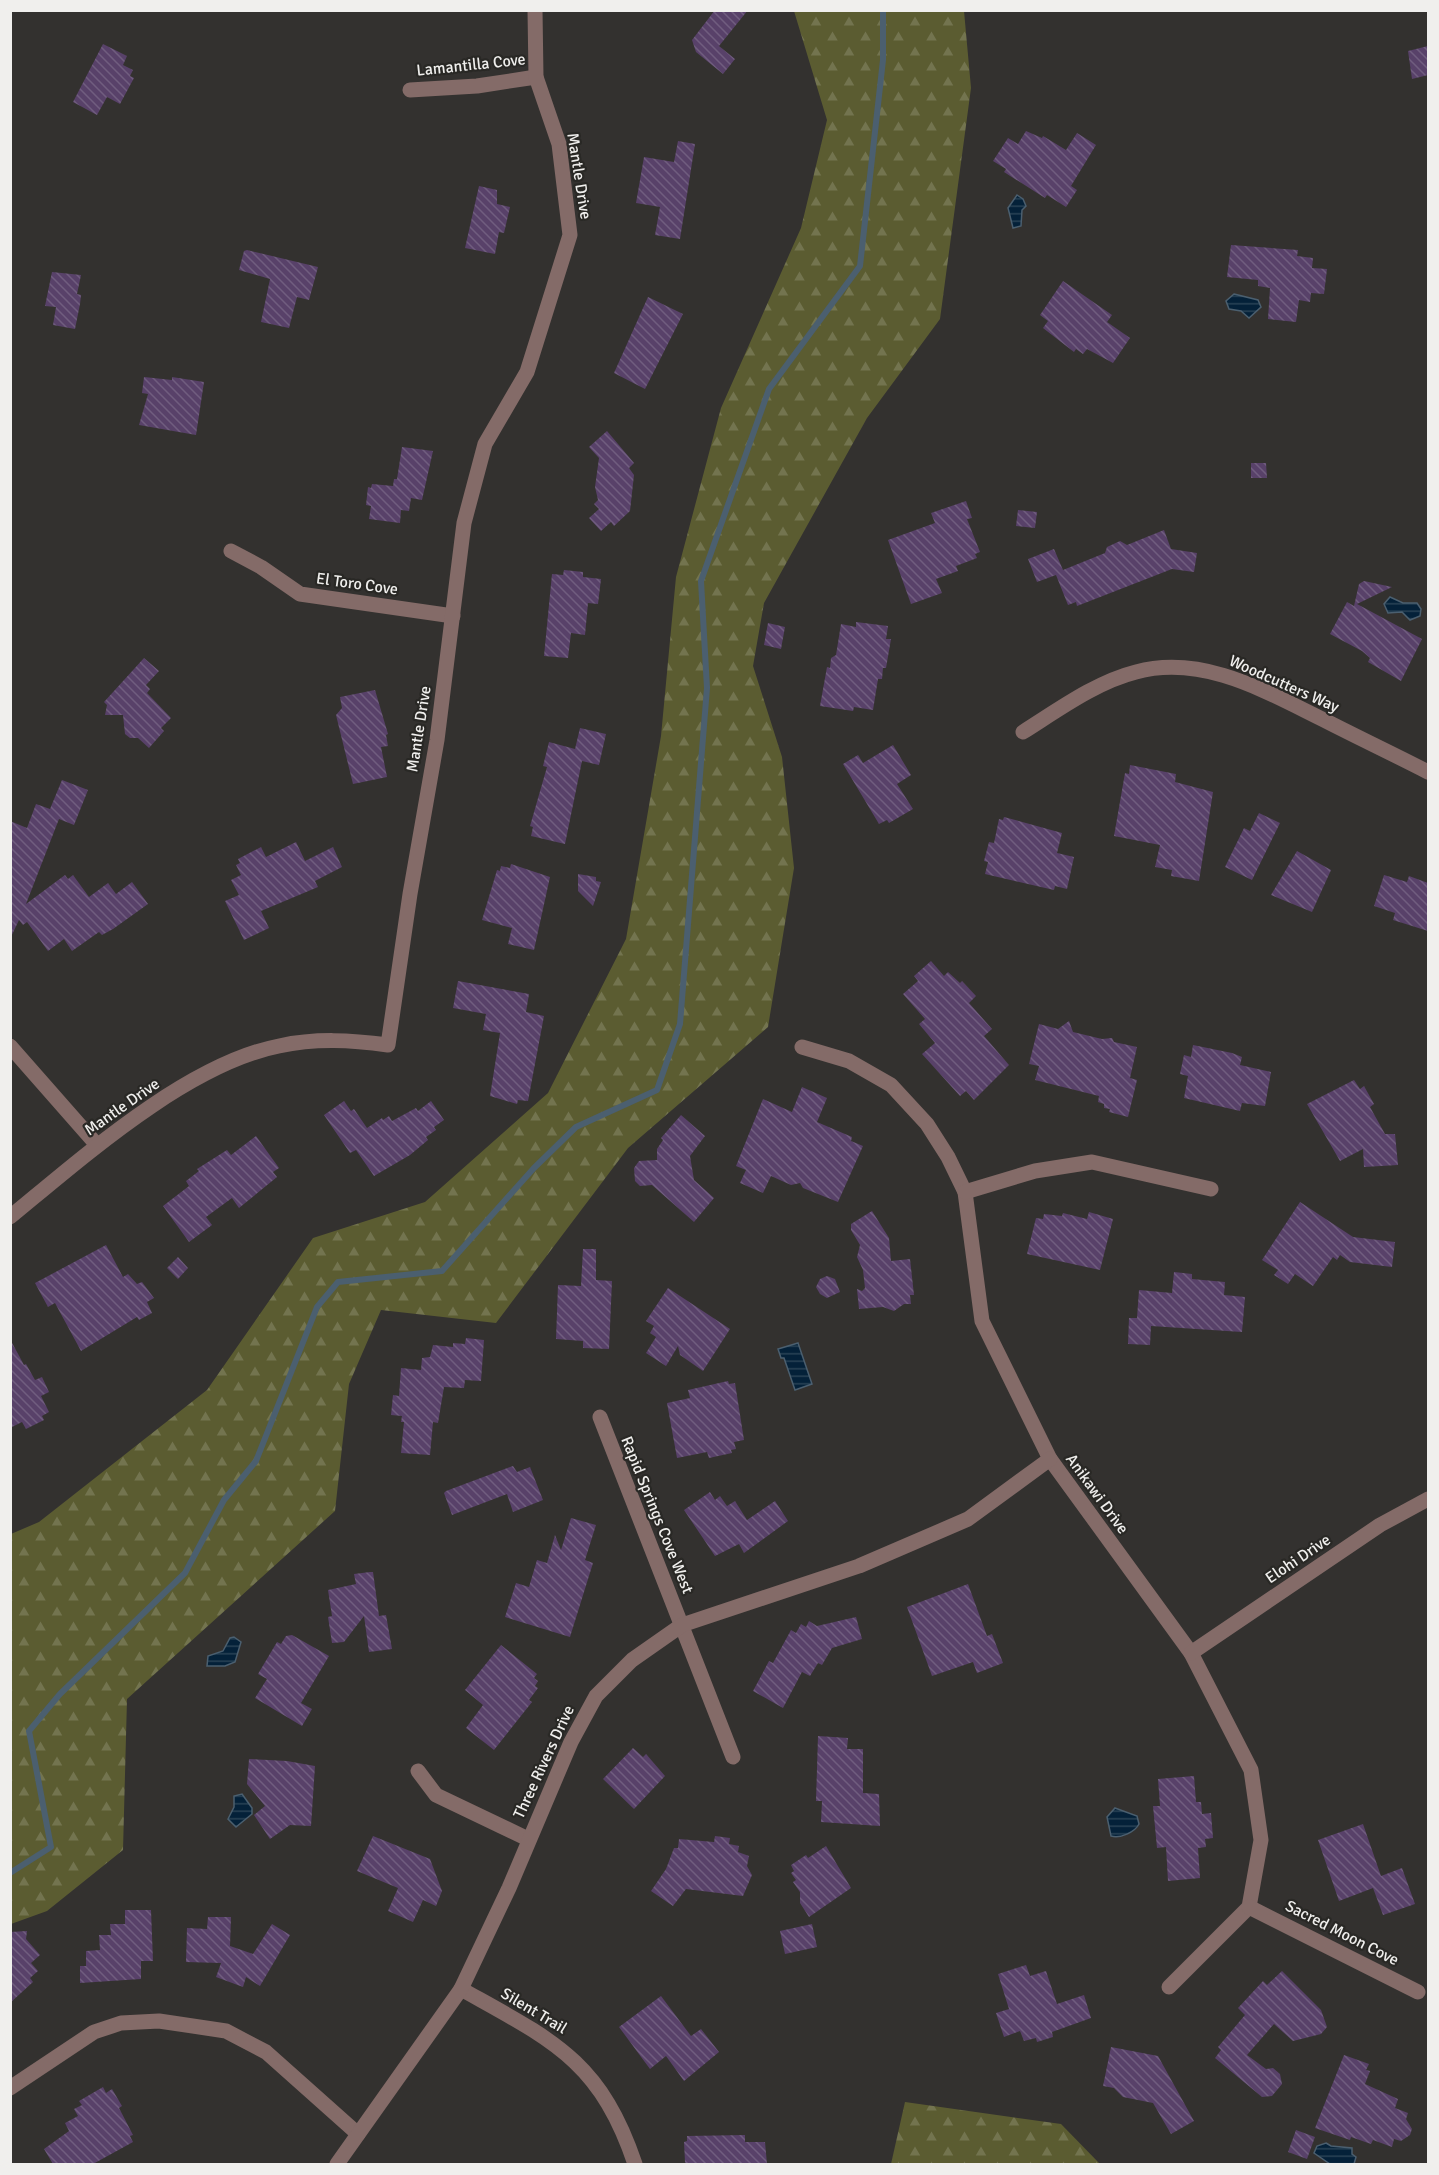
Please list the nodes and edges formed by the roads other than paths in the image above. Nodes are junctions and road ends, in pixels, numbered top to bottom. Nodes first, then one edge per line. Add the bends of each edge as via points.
1 (535, 10) edge
2 (536, 77) junction
3 (410, 90) dead end
4 (231, 551) dead end
5 (453, 616) junction
6 (1023, 732) dead end
7 (1428, 772) edge
8 (10, 1046) edge
9 (802, 1047) dead end
10 (97, 1145) junction
11 (1211, 1189) dead end
12 (965, 1192) junction
13 (10, 1217) edge
14 (600, 1417) dead end
15 (1050, 1459) junction
16 (1428, 1499) edge
17 (682, 1625) junction
18 (1191, 1653) junction
19 (733, 1757) dead end
20 (418, 1771) dead end
21 (528, 1839) junction
22 (1249, 1907) junction
23 (1169, 1987) dead end
24 (461, 1989) junction
25 (1418, 1992) dead end
26 (10, 2088) edge
27 (358, 2134) junction
28 (337, 2164) edge
29 (635, 2164) edge

1 - 2 street, Mantle Drive
2 - 3 street, Lamantilla Cove
2 - 5 street, Mantle Drive via 559,144 570,235 527,372 484,444 464,523
4 - 5 street, El Toro Cove via 300,594
5 - 10 street, Mantle Drive via 388,1045 312,1041 243,1056 209,1071
6 - 7 street, Woodcutters Way via 1096,689 1135,672 1174,666 1216,673 1261,689
8 - 10 street
9 - 12 street, Anikawi Drive via 849,1061 891,1085 927,1124
10 - 13 street, Mantle Drive
11 - 12 street via 1092,1162 1035,1171
12 - 15 street, Anikawi Drive via 982,1321
14 - 17 street, Rapid Springs Cove West
15 - 17 street, Three Rivers Drive via 968,1519 859,1566
15 - 18 street, Anikawi Drive
16 - 18 street, Elohi Drive via 1380,1525
17 - 19 street, Rapid Springs Cove West
17 - 21 street, Three Rivers Drive via 632,1660 596,1696
18 - 22 street, Anikawi Drive via 1251,1770 1261,1839
20 - 21 street via 436,1795
21 - 24 street, Three Rivers Drive
22 - 23 street
22 - 25 street, Sacred Moon Cove
24 - 27 street, Three Rivers Drive
24 - 29 street, Silent Trail via 556,2043 585,2071 609,2103
26 - 27 street via 94,2032 121,2024 159,2021 226,2031 266,2052
27 - 28 street, Three Rivers Drive

